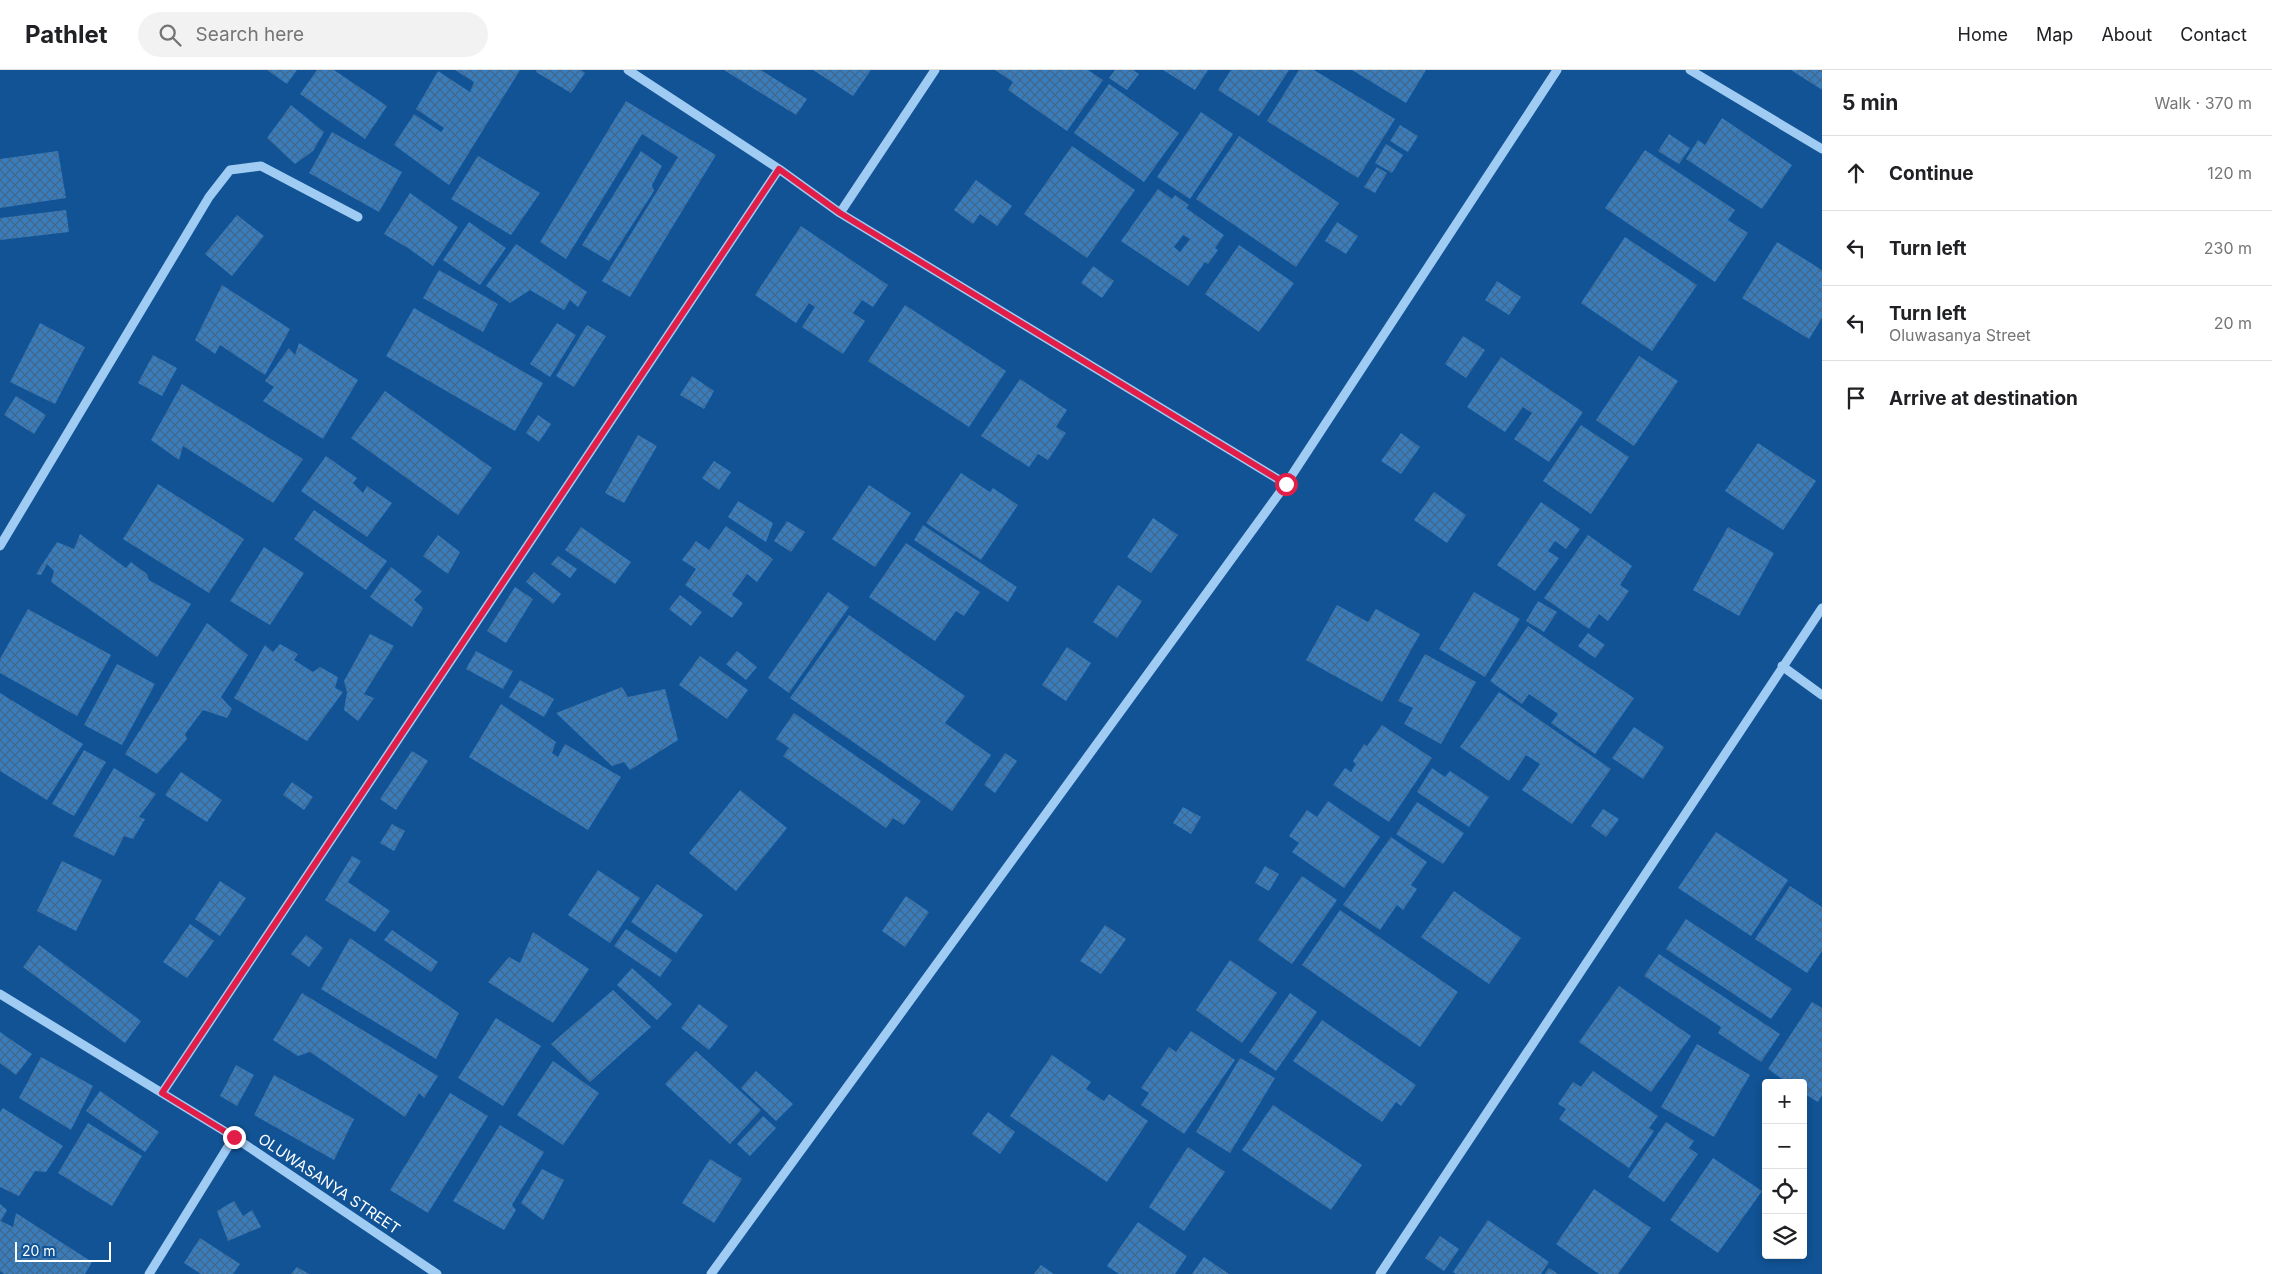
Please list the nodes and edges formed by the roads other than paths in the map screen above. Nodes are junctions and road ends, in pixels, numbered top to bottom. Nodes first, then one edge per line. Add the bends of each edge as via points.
1 (628, 70) edge
2 (936, 70) edge
3 (1557, 70) edge
4 (1690, 70) edge
5 (1822, 149) edge
6 (779, 169) junction
7 (840, 213) junction
8 (358, 217) dead end
9 (1286, 484) junction
10 (0, 546) edge
11 (1822, 608) edge
12 (1782, 666) junction
13 (1822, 695) edge
14 (0, 994) edge
15 (162, 1093) junction
16 (234, 1137) junction
17 (149, 1274) edge
18 (437, 1274) edge
19 (711, 1274) edge
20 (1380, 1274) edge

1 - 6 street
2 - 7 street
3 - 9 street
4 - 5 street
6 - 7 street
6 - 15 street
7 - 9 street
8 - 10 street via 261,166 230,170 209,197
9 - 19 street
11 - 12 street
12 - 13 street
12 - 20 street
14 - 15 street, OLUWASANYA STREET
15 - 16 street, OLUWASANYA STREET
16 - 17 street
16 - 18 street, OLUWASANYA STREET

